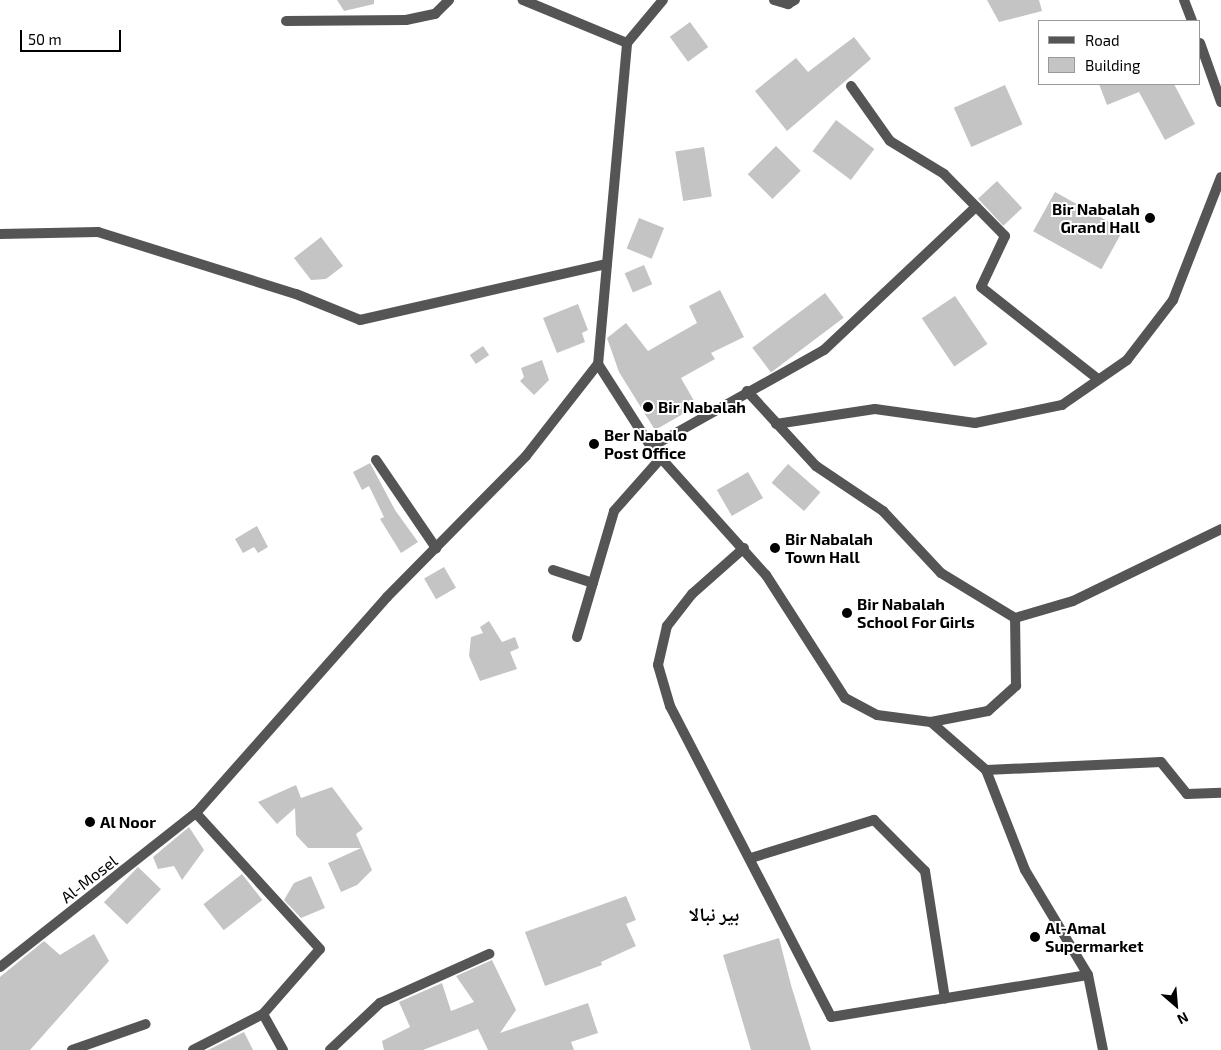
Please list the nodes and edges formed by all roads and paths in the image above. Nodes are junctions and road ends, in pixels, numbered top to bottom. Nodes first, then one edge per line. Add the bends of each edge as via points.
1 (449, 0) edge
2 (523, 0) edge
3 (663, 0) edge
4 (774, 0) edge
5 (795, 0) edge
6 (1184, 0) edge
7 (1192, 20) edge
8 (286, 21) dead end
9 (627, 43) junction
10 (1201, 46) edge
11 (851, 86) dead end
12 (1221, 102) edge
13 (1221, 177) edge
14 (976, 207) junction
15 (0, 234) edge
16 (607, 264) junction
17 (598, 364) junction
18 (1098, 379) junction
19 (747, 391) junction
20 (776, 424) junction
21 (651, 447) junction
22 (661, 458) junction
23 (376, 460) dead end
24 (1221, 528) edge
25 (436, 548) junction
26 (744, 548) junction
27 (553, 570) dead end
28 (593, 583) junction
29 (1014, 618) junction
30 (577, 637) dead end
31 (931, 722) junction
32 (986, 770) junction
33 (1221, 793) edge
34 (196, 813) junction
35 (751, 858) junction
36 (489, 954) dead end
37 (0, 967) edge
38 (1088, 975) junction
39 (945, 998) junction
40 (263, 1014) junction
41 (146, 1024) dead end
42 (72, 1050) edge
43 (193, 1050) edge
44 (283, 1050) edge
45 (330, 1050) edge
46 (1103, 1050) edge

1 - 8 street via 435,14 406,20
2 - 9 street
3 - 9 street
4 - 5 street via 788,4
6 - 7 street
9 - 16 street
10 - 12 street
11 - 14 street via 890,141 944,174
13 - 18 street via 1173,300 1127,360
14 - 18 street via 1005,236 981,287
14 - 19 street via 824,350
15 - 16 street via 98,232 296,294 360,320
16 - 17 street
17 - 21 street
17 - 25 street, Al-Mosel via 526,456
18 - 20 street via 1062,405 975,423 875,409
19 - 20 street
19 - 21 street
20 - 29 street via 816,466 883,511 940,573
21 - 22 street
22 - 26 street
22 - 28 street via 614,511
23 - 25 street
24 - 29 street via 1073,601
25 - 34 street, Al-Mosel
26 - 31 street via 845,698 877,715
26 - 35 street via 692,594 667,626 658,665 670,706
27 - 28 street
28 - 30 street
29 - 31 street via 1016,686 988,711
31 - 32 street
32 - 33 street via 1161,762 1187,794
32 - 38 street via 1025,870
34 - 37 street, Al-Mosel
34 - 40 street via 320,949
35 - 39 street via 831,1017
35 - 39 street via 874,820 925,871
36 - 45 street via 380,1002
38 - 39 street
38 - 46 street
40 - 43 street
40 - 44 street
41 - 42 street

